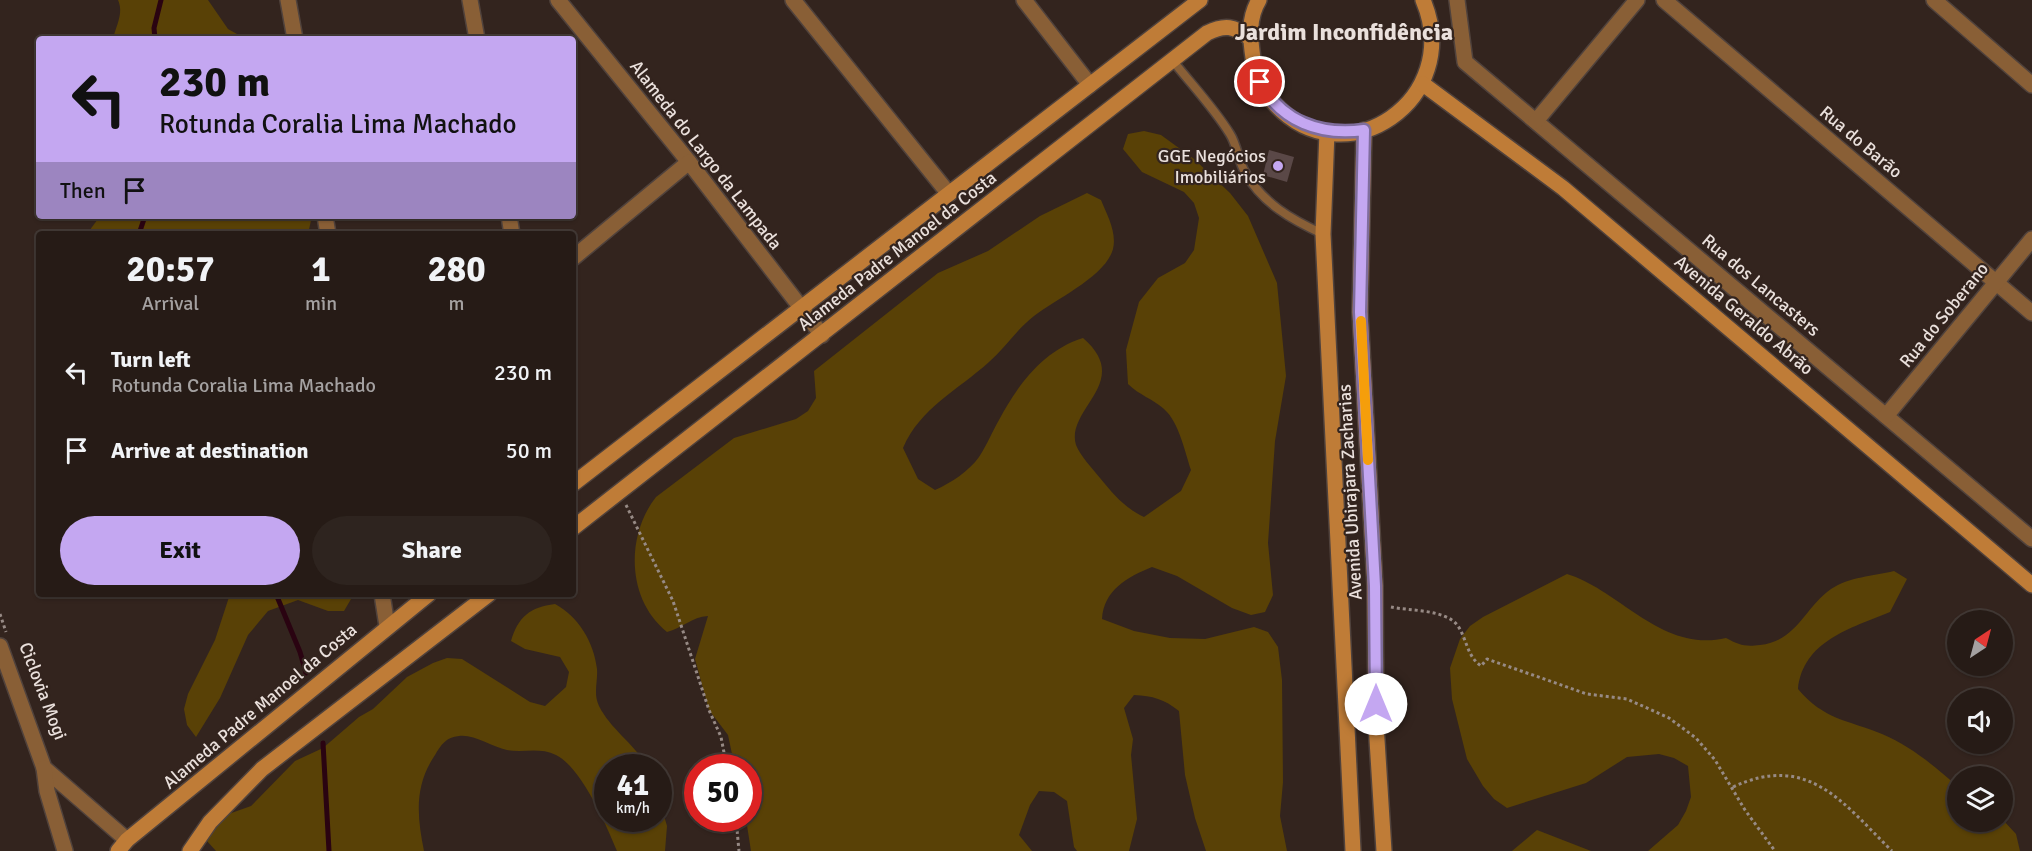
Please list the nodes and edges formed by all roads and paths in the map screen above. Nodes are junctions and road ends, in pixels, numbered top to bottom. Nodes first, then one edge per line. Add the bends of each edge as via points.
1 (288, 0) edge
2 (470, 0) edge
3 (558, 0) edge
4 (793, 0) edge
5 (1024, 0) edge
6 (1200, 0) edge
7 (1259, 0) edge
8 (1423, 0) edge
9 (1457, 0) edge
10 (1637, 0) edge
11 (1664, 0) edge
12 (1934, 0) edge
13 (294, 36) edge
14 (476, 36) edge
15 (1250, 38) junction
16 (1173, 61) junction
17 (1423, 84) junction
18 (1090, 85) junction
19 (2032, 85) edge
20 (1536, 121) junction
21 (1364, 130) junction
22 (1327, 132) junction
23 (689, 162) junction
24 (949, 194) junction
25 (1323, 234) junction
26 (2032, 239) edge
27 (576, 256) edge
28 (1996, 282) junction
29 (802, 308) junction
30 (2032, 313) edge
31 (822, 335) junction
32 (1886, 416) junction
33 (576, 482) edge
34 (620, 492) junction
35 (576, 526) edge
36 (2032, 539) edge
37 (2032, 585) edge
38 (382, 597) edge
39 (425, 597) edge
40 (485, 597) edge
41 (1375, 603) junction
42 (0, 614) edge
43 (387, 626) junction
44 (3, 640) edge
45 (725, 754) edge
46 (44, 768) junction
47 (1733, 787) junction
48 (737, 832) edge
49 (127, 847) edge
50 (65, 851) edge
51 (190, 851) edge
52 (739, 851) edge
53 (1353, 851) edge
54 (1384, 851) edge
55 (1775, 851) edge
56 (1892, 851) edge

1 - 13 street
2 - 14 street
3 - 23 street, Alameda do Largo da Lampada
4 - 24 street
5 - 18 street
6 - 18 main road, Alameda Padre Manoel da Costa
7 - 15 main road
8 - 17 main road via 1432,29 1432,57
9 - 20 street, Rua dos Lancasters via 1465,62
10 - 20 street
11 - 28 street, Rua do Barão
12 - 19 street
15 - 16 main road, Alameda Padre Manoel da Costa via 1237,28 1221,26
15 - 22 main road via 1254,71 1266,93 1303,125
16 - 25 lane via 1227,129 1254,187 1280,212
16 - 31 main road, Alameda Padre Manoel da Costa
17 - 21 main road via 1388,121
17 - 37 main road, Avenida Geraldo Abrão via 1563,188
18 - 24 main road, Alameda Padre Manoel da Costa
20 - 32 street, Rua dos Lancasters
21 - 22 main road
21 - 41 main road, Avenida Ubirajara Zacharias via 1360,312
22 - 25 main road, Avenida Ubirajara Zacharias
23 - 27 street
23 - 29 street, Alameda do Largo da Lampada
24 - 29 main road, Alameda Padre Manoel da Costa
25 - 53 main road, Avenida Ubirajara Zacharias
26 - 28 street, Rua do Soberano
28 - 30 street, Rua do Barão
28 - 32 street, Rua do Soberano
29 - 31 street, Alameda do Largo da Lampada
29 - 33 main road, Alameda Padre Manoel da Costa
31 - 34 main road, Alameda Padre Manoel da Costa
32 - 36 street, Rua dos Lancasters
34 - 35 main road, Alameda Padre Manoel da Costa
34 - 45 path via 673,601
38 - 43 street
39 - 43 main road, Alameda Padre Manoel da Costa
40 - 51 main road via 262,770 210,822
41 - 47 path via 1402,610 1417,609 1457,624 1472,660 1481,666 1487,659 1587,694 1627,699 1652,708 1696,738
41 - 54 main road, Avenida Ubirajara Zacharias via 1376,724
42 - 44 path, Ciclovia Mogi
43 - 49 main road, Alameda Padre Manoel da Costa
44 - 46 street
46 - 49 street
46 - 50 street
47 - 55 path
47 - 56 path via 1768,774 1802,778 1836,798
48 - 52 path

